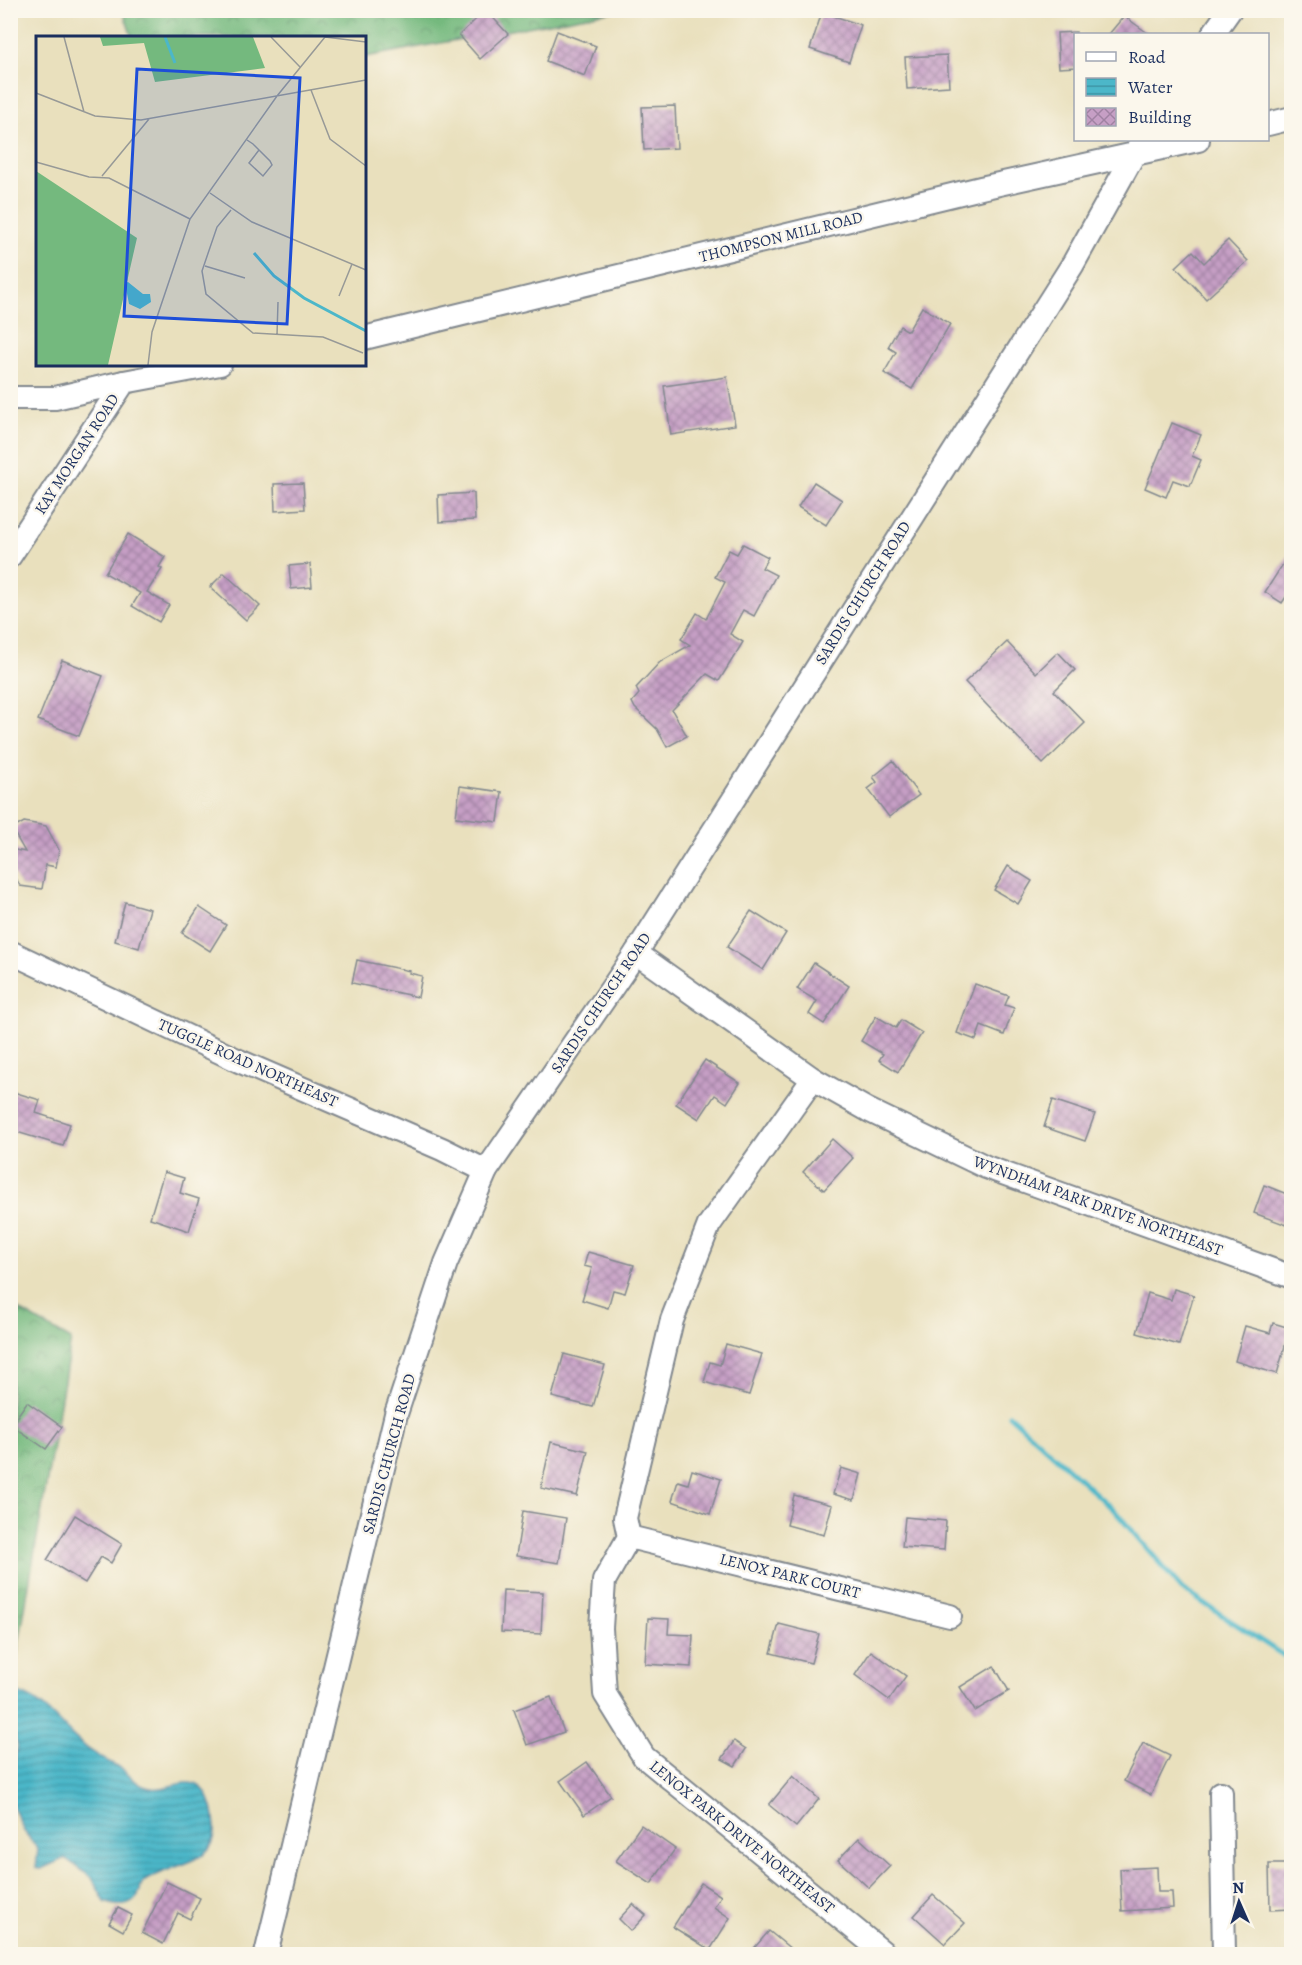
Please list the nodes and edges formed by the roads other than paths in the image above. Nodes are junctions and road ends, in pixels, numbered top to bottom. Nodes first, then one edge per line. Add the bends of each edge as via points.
1 (1230, 10) edge
2 (1214, 33) edge
3 (1292, 118) edge
4 (1269, 124) edge
5 (1189, 141) edge
6 (1138, 147) edge
7 (366, 338) edge
8 (209, 366) edge
9 (124, 382) junction
10 (10, 398) edge
11 (10, 556) edge
12 (10, 952) edge
13 (636, 953) junction
14 (813, 1078) junction
15 (486, 1171) junction
16 (1292, 1277) edge
17 (629, 1537) junction
18 (950, 1616) dead end
19 (1221, 1793) dead end
20 (266, 1954) edge
21 (885, 1954) edge
22 (1224, 1954) edge

1 - 2 street
3 - 4 street
5 - 6 street, THOMPSON MILL ROAD
6 - 7 street, THOMPSON MILL ROAD
6 - 13 street, SARDIS CHURCH ROAD via 1073,264
8 - 9 street
9 - 10 street via 55,398
9 - 11 street, KAY MORGAN ROAD
12 - 15 street, TUGGLE ROAD NORTHEAST via 239,1061
13 - 14 street, WYNDHAM PARK DRIVE NORTHEAST
13 - 15 street, SARDIS CHURCH ROAD
14 - 16 street, WYNDHAM PARK DRIVE NORTHEAST via 868,1110 986,1167
14 - 17 street via 709,1225 672,1320 625,1518
15 - 20 street, SARDIS CHURCH ROAD via 446,1263 396,1414
17 - 18 street, LENOX PARK COURT
17 - 21 street, LENOX PARK DRIVE NORTHEAST via 604,1581 601,1628 605,1694 644,1757
19 - 22 street

